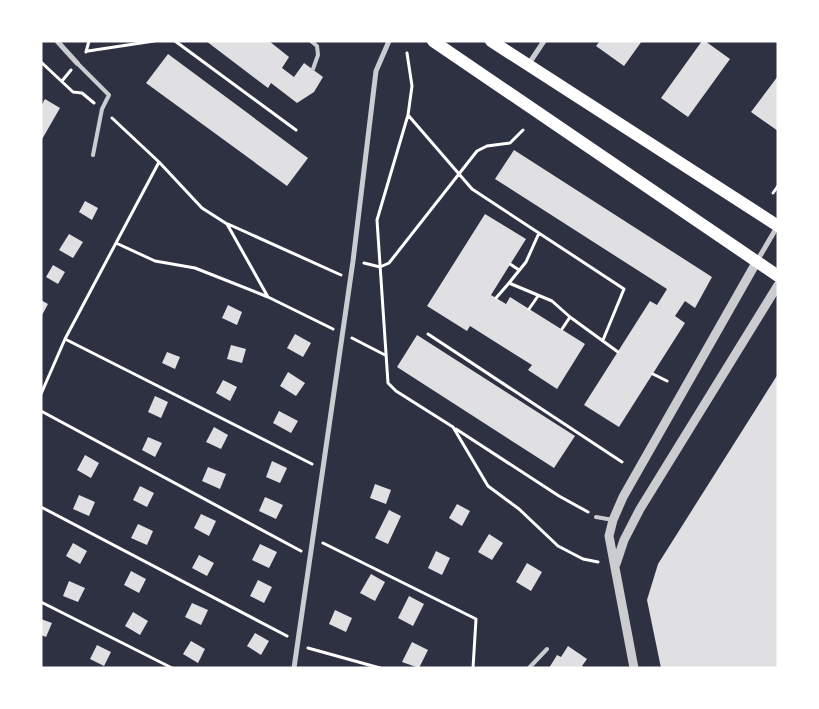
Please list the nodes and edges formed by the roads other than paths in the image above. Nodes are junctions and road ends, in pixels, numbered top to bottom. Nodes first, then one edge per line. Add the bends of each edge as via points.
1 (57, 41) edge
2 (313, 41) edge
3 (390, 41) edge
4 (434, 41) edge
5 (490, 41) edge
6 (544, 41) edge
7 (77, 63) joint
8 (528, 65) junction
9 (313, 70) dead end
10 (93, 155) dead end
11 (778, 226) edge
12 (757, 261) junction
13 (778, 276) edge
14 (778, 285) edge
15 (596, 517) road end
16 (612, 520) junction
17 (615, 566) junction
18 (547, 649) dead end
19 (294, 668) edge
20 (529, 668) edge
21 (634, 668) edge

1 - 7 street
2 - 9 lane via 318,55
3 - 19 street via 376,71 350,279
4 - 12 main road
5 - 8 main road
6 - 8 street
7 - 10 lane via 109,95 102,109
8 - 11 main road
11 - 12 street
12 - 13 main road
12 - 16 street via 622,497
14 - 17 street via 640,508
15 - 16 lane
16 - 17 street via 609,536
17 - 21 street
18 - 20 lane

